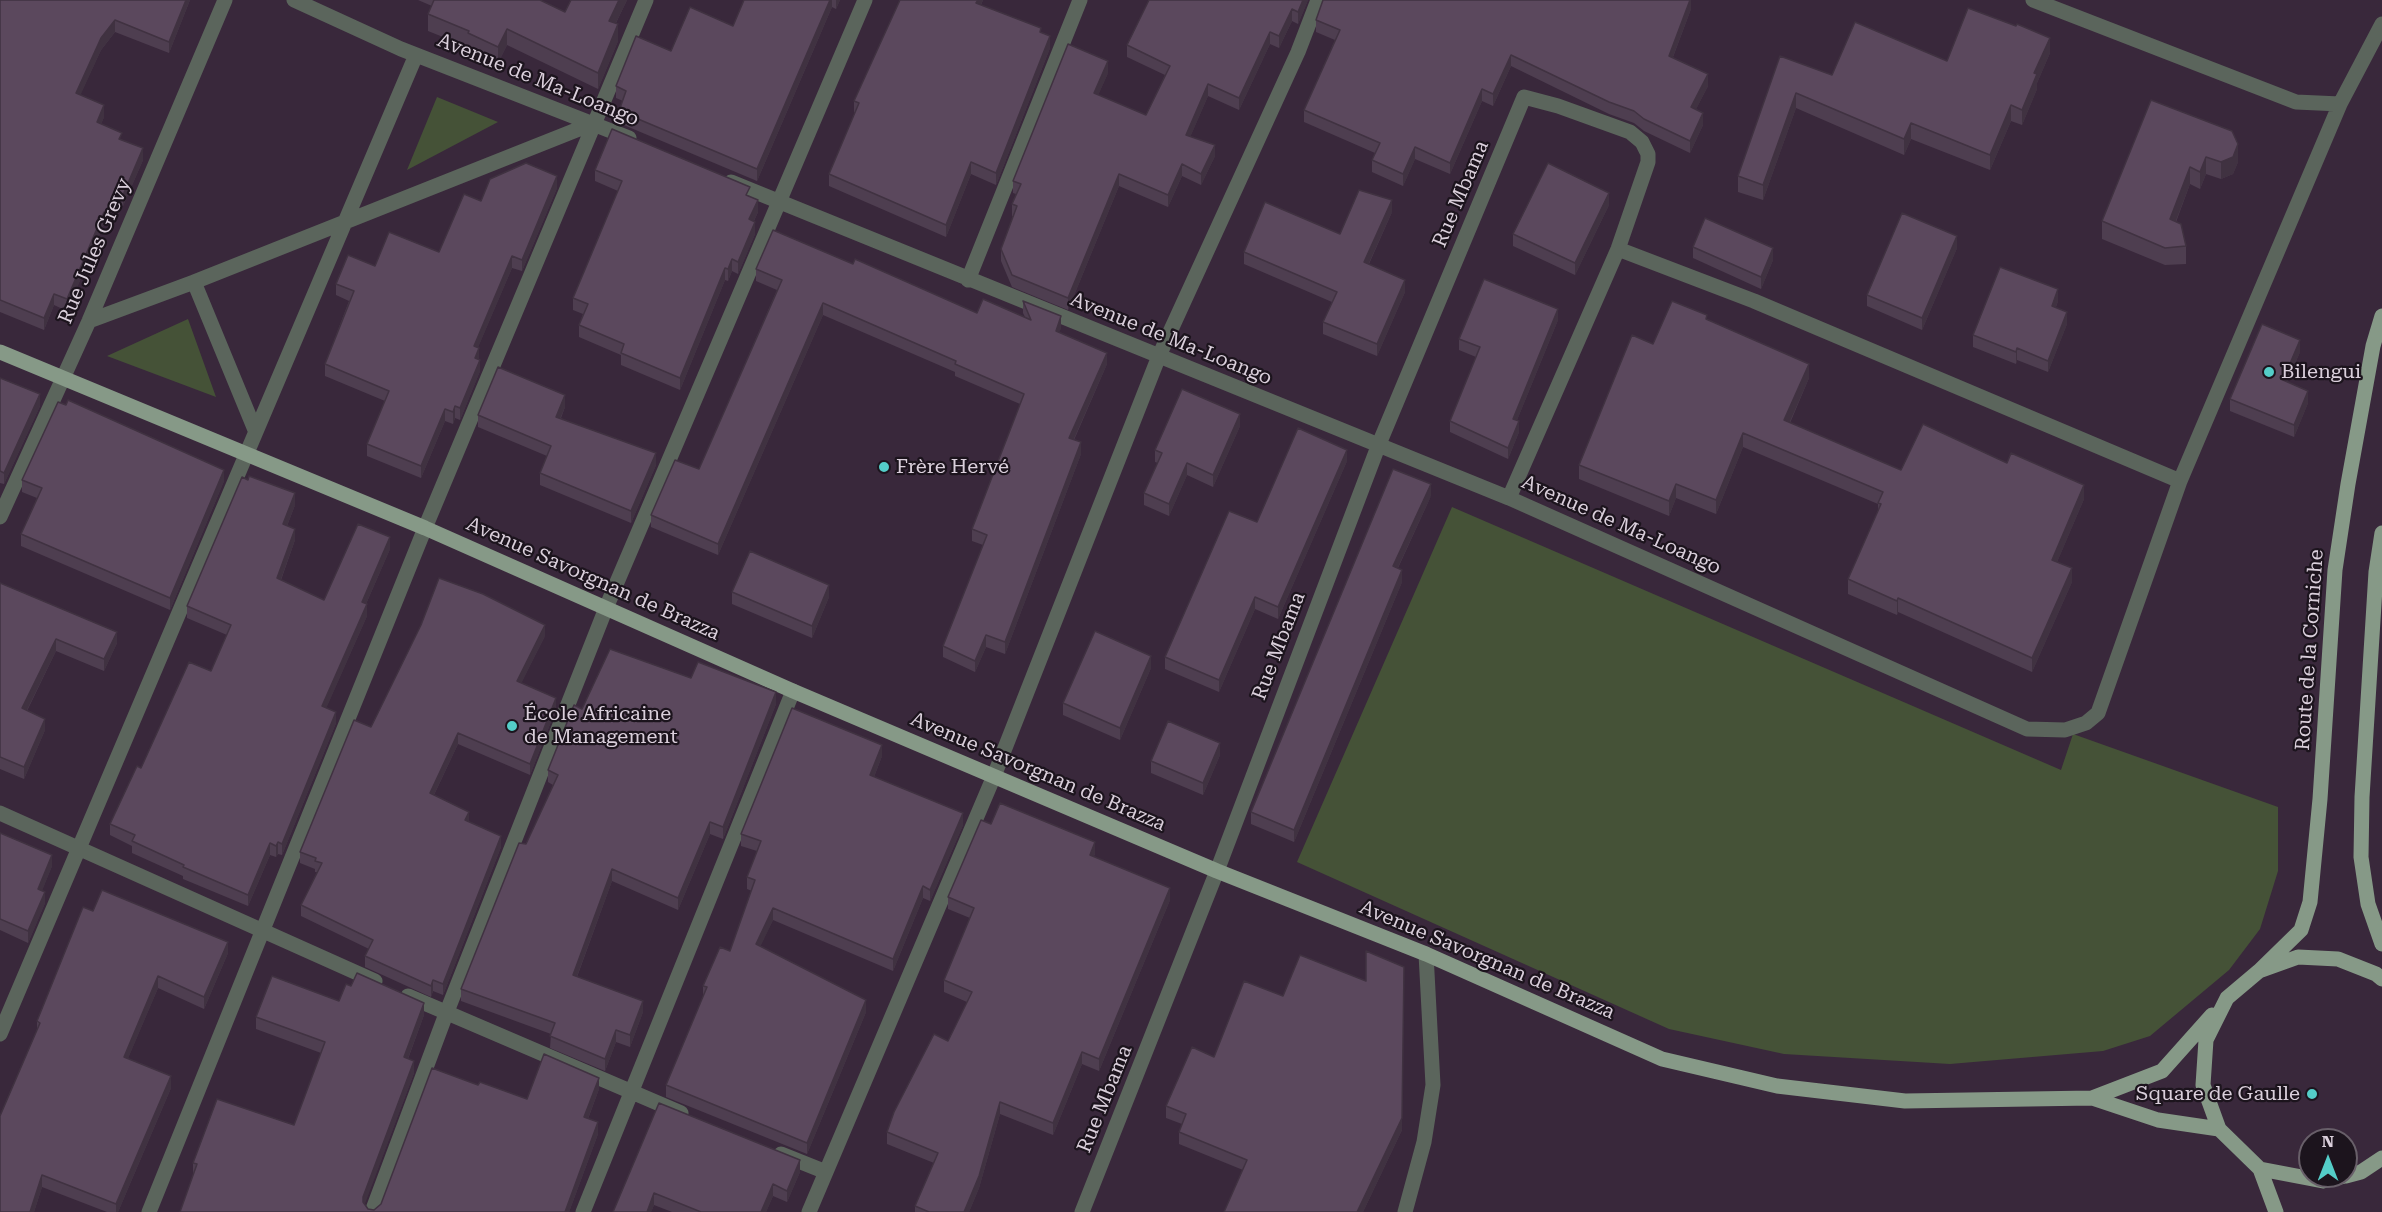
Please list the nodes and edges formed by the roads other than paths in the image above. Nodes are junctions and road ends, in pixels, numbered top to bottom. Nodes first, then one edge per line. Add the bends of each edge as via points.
1 (225, 0) edge
2 (294, 0) edge
3 (646, 0) edge
4 (866, 0) edge
5 (1080, 0) edge
6 (1318, 0) edge
7 (2033, 0) edge
8 (2382, 24) edge
9 (417, 55) junction
10 (2340, 104) junction
11 (594, 123) junction
12 (648, 147) edge
13 (713, 174) edge
14 (777, 202) junction
15 (347, 221) junction
16 (1618, 249) junction
17 (968, 280) junction
18 (194, 282) junction
19 (2382, 316) edge
20 (89, 321) junction
21 (0, 352) edge
22 (1159, 356) junction
23 (63, 377) junction
24 (255, 430) junction
25 (1379, 444) junction
26 (245, 455) junction
27 (2180, 481) junction
28 (1509, 498) junction
29 (0, 517) edge
30 (425, 528) junction
31 (2382, 533) edge
32 (606, 608) junction
33 (793, 691) junction
34 (994, 776) junction
35 (0, 813) edge
36 (81, 849) junction
37 (1217, 871) junction
38 (264, 931) junction
39 (2382, 944) edge
40 (1426, 954) junction
41 (2259, 971) junction
42 (2382, 979) edge
43 (2227, 999) junction
44 (446, 1014) junction
45 (0, 1034) edge
46 (632, 1091) junction
47 (2092, 1098) junction
48 (693, 1118) edge
49 (2219, 1129) junction
50 (764, 1148) edge
51 (2382, 1158) edge
52 (2260, 1169) junction
53 (826, 1172) junction
54 (2358, 1173) edge
55 (2298, 1177) edge
56 (149, 1212) edge
57 (372, 1212) edge
58 (583, 1212) edge
59 (809, 1212) edge
60 (1082, 1212) edge
61 (1405, 1212) edge
62 (2276, 1212) edge

1 - 20 street, Rue Jules Grevy
2 - 9 street, Avenue de Ma-Loango
3 - 11 street
4 - 14 street
5 - 17 street
6 - 22 street
7 - 10 street via 2296,102
8 - 10 street
9 - 11 street, Avenue de Ma-Loango
9 - 15 street
10 - 27 street
11 - 12 street, Avenue de Ma-Loango
11 - 15 street
11 - 30 street
13 - 14 street, Avenue de Ma-Loango
14 - 17 street, Avenue de Ma-Loango
14 - 32 street
15 - 18 street
15 - 24 street
16 - 25 street, Rue Mbama via 1648,162 1642,142 1630,132 1524,98
16 - 27 street via 1776,310
16 - 28 street
17 - 22 street, Avenue de Ma-Loango
18 - 20 street
18 - 24 street
19 - 41 main road, Route de la Corniche via 2350,472 2336,570 2310,902 2301,930
20 - 23 street, Rue Jules Grevy
21 - 23 main road, Avenue Savorgnan de Brazza
22 - 25 street, Avenue de Ma-Loango
22 - 34 street
23 - 26 main road, Avenue Savorgnan de Brazza
23 - 29 street, Rue Jules Grevy
24 - 26 street
25 - 28 street, Avenue de Ma-Loango
25 - 37 street, Rue Mbama
26 - 30 main road, Avenue Savorgnan de Brazza
26 - 36 street
27 - 28 street, Avenue de Ma-Loango via 2098,713 2086,723 2065,730 2027,729
30 - 32 main road, Avenue Savorgnan de Brazza
30 - 38 street
31 - 39 main road via 2376,572 2361,857 2368,904
32 - 33 main road, Avenue Savorgnan de Brazza
32 - 44 street
33 - 34 main road, Avenue Savorgnan de Brazza
33 - 46 street
34 - 37 main road, Avenue Savorgnan de Brazza
34 - 53 street
35 - 36 street
36 - 38 street
36 - 45 street
37 - 40 main road, Avenue Savorgnan de Brazza
37 - 60 street, Rue Mbama
38 - 44 street
38 - 56 street
40 - 47 main road, Avenue Savorgnan de Brazza via 1662,1059 1777,1086 1905,1101
40 - 61 street via 1433,1085 1424,1142
41 - 42 main road, Route de la Corniche via 2298,957 2338,958
41 - 43 main road, Route de la Corniche
43 - 47 main road, Avenue Savorgnan de Brazza via 2162,1071
43 - 49 main road, Route de la Corniche via 2206,1040 2203,1085
44 - 46 street
44 - 57 street
46 - 48 street
46 - 58 street
47 - 49 main road, Avenue Savorgnan de Brazza via 2158,1119
49 - 52 main road, Route de la Corniche
50 - 53 street
51 - 54 main road
52 - 55 main road
52 - 62 main road, Route de la Corniche
53 - 59 street

